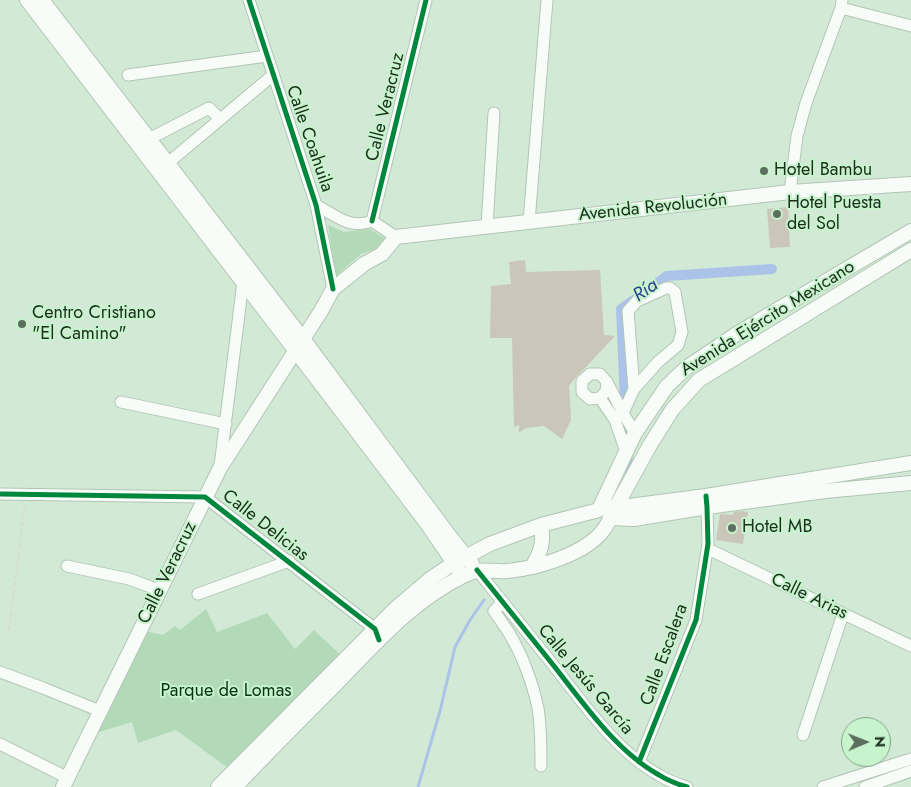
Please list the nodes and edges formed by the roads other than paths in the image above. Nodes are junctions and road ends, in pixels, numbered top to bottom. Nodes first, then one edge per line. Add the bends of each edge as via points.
1 (27, 0) edge
2 (42, 0) edge
3 (249, 0) edge
4 (426, 0) edge
5 (547, 0) edge
6 (842, 4) edge
7 (911, 26) edge
8 (267, 56) junction
9 (128, 75) dead end
10 (273, 75) junction
11 (494, 113) dead end
12 (220, 119) junction
13 (149, 139) junction
14 (168, 163) junction
15 (911, 184) edge
16 (790, 192) junction
17 (316, 204) junction
18 (372, 222) junction
19 (529, 222) junction
20 (487, 226) junction
21 (911, 231) edge
22 (396, 237) junction
23 (911, 250) edge
24 (243, 282) junction
25 (333, 289) junction
26 (299, 344) junction
27 (606, 382) junction
28 (634, 389) junction
29 (600, 398) junction
30 (121, 402) dead end
31 (619, 417) junction
32 (226, 424) junction
33 (635, 433) junction
34 (626, 452) junction
35 (911, 463) edge
36 (220, 468) junction
37 (911, 482) edge
38 (0, 494) edge
39 (205, 497) junction
40 (706, 501) junction
41 (606, 510) junction
42 (541, 526) junction
43 (708, 549) junction
44 (460, 560) junction
45 (289, 561) junction
46 (67, 566) dead end
47 (532, 567) junction
48 (477, 570) junction
49 (463, 576) junction
50 (159, 590) junction
51 (198, 594) dead end
52 (504, 602) junction
53 (843, 614) junction
54 (377, 635) junction
55 (911, 646) edge
56 (3, 673) edge
57 (100, 711) junction
58 (803, 735) dead end
59 (0, 744) edge
60 (911, 759) edge
61 (639, 762) junction
62 (541, 766) dead end
63 (911, 772) edge
64 (65, 782) edge
65 (243, 784) edge
66 (219, 787) edge
67 (687, 787) edge
68 (823, 787) edge
69 (865, 787) edge

1 - 24 main road
2 - 13 main road
3 - 8 street, Calle Coahuila
4 - 18 street, Calle Veracruz
5 - 19 street
6 - 7 street
6 - 16 street via 806,103 797,136
8 - 9 street
8 - 10 street, Calle Coahuila
10 - 12 street
10 - 17 street, Calle Coahuila
11 - 20 street
12 - 13 street via 209,108
12 - 14 street
13 - 14 main road
14 - 26 main road
15 - 16 main road, Avenida Revolución
16 - 19 main road, Avenida Revolución
17 - 18 street, Calle Coahuila via 350,224
17 - 25 street, Calle Coahuila
18 - 22 street
19 - 20 main road, Avenida Revolución
20 - 22 main road, Avenida Revolución
21 - 33 main road, Avenida Ejército Mexicano via 738,333 686,368 667,386
22 - 25 main road via 382,254
23 - 41 main road, Avenida Ejército Mexicano via 699,380 672,410
24 - 26 main road
24 - 32 street
25 - 26 main road, Calle Veracruz
26 - 36 main road, Calle Veracruz
26 - 44 main road
27 - 29 street via 606,391
27 - 29 street via 600,374 590,374 582,381 582,392 590,399
27 - 31 street
28 - 28 street via 678,344 682,332 675,292 670,288 637,301 628,311
28 - 31 street
29 - 31 street
30 - 32 street
31 - 33 street
31 - 34 street
32 - 36 street
33 - 34 main road, Avenida Ejército Mexicano
34 - 41 main road, Avenida Ejército Mexicano
35 - 40 main road
36 - 39 main road, Calle Veracruz
37 - 40 main road
38 - 39 street, Calle Delicias
39 - 45 street, Calle Delicias
39 - 50 main road, Calle Veracruz
40 - 41 main road
40 - 43 street, Calle Escalera
41 - 42 main road
41 - 47 main road via 608,524 595,539 565,557
42 - 44 main road via 490,544
42 - 47 main road via 540,553
43 - 53 street, Calle Arias
43 - 61 street, Calle Escalera via 696,620
44 - 48 main road
44 - 49 main road
44 - 54 main road via 430,579 396,608
45 - 51 street
45 - 54 street, Calle Delicias
46 - 50 street via 129,579
47 - 48 main road via 498,572
48 - 49 main road
48 - 52 street, Calle Jesús García
49 - 54 main road via 420,602
50 - 57 main road, Calle Veracruz
52 - 61 street, Calle Jesús García via 585,705
52 - 62 street via 494,611 509,633 531,683 538,707
53 - 55 street, Calle Arias
53 - 58 street
54 - 65 main road
54 - 66 main road
56 - 57 street
57 - 64 main road, Calle Veracruz
59 - 64 street
60 - 68 street
61 - 67 street, Calle Jesús García
63 - 69 street

